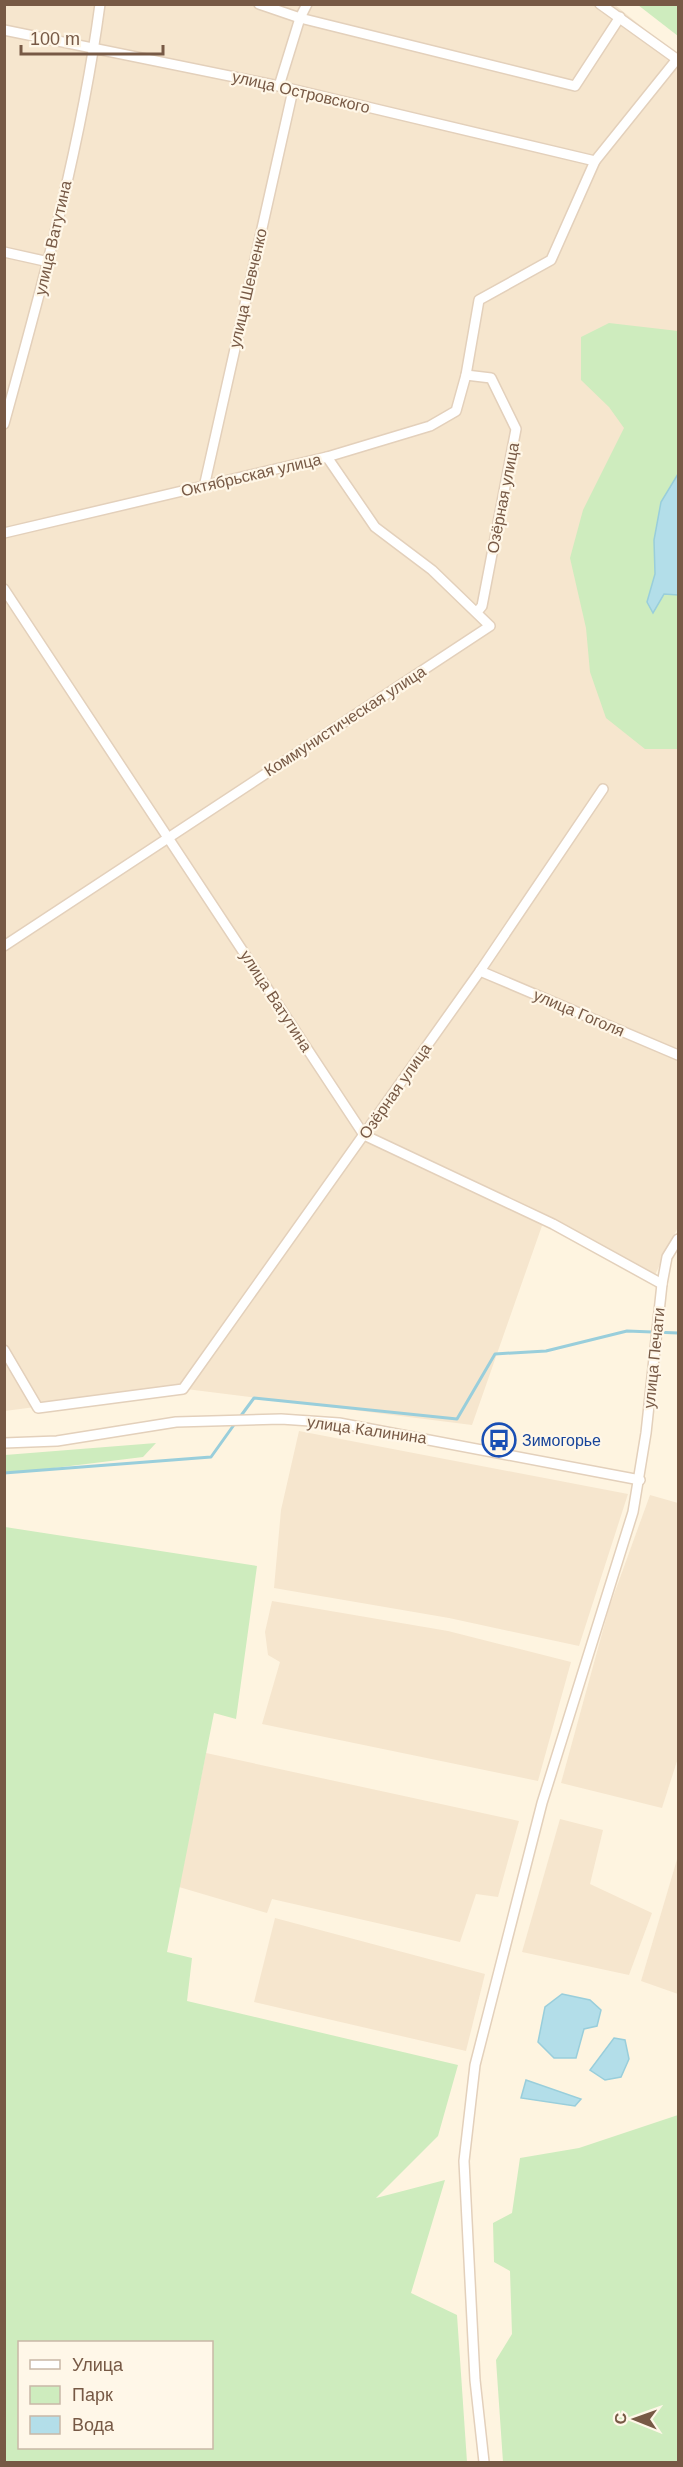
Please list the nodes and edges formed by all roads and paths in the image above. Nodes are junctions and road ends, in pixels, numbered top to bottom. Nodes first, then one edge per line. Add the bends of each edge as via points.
1 (100, 4) edge
2 (259, 4) edge
3 (307, 4) edge
4 (600, 4) edge
5 (620, 17) junction
6 (300, 18) junction
7 (4, 30) edge
8 (94, 50) junction
9 (678, 60) edge
10 (279, 86) junction
11 (292, 90) junction
12 (595, 161) junction
13 (4, 252) edge
14 (49, 262) junction
15 (466, 375) junction
16 (4, 424) edge
17 (327, 458) junction
18 (204, 487) junction
19 (4, 533) edge
20 (4, 589) edge
21 (477, 612) junction
22 (603, 789) dead end
23 (168, 837) junction
24 (4, 946) edge
25 (480, 971) junction
26 (678, 1055) edge
27 (364, 1135) junction
28 (678, 1239) edge
29 (662, 1284) junction
30 (4, 1350) edge
31 (4, 1443) edge
32 (640, 1480) junction
33 (484, 2463) edge

1 - 8 street, улица Ватутина
2 - 6 street
3 - 6 street
4 - 5 street
5 - 6 street via 575,86
5 - 9 street
6 - 10 street
7 - 8 street, улица Островского
8 - 10 street, улица Островского
8 - 14 street, улица Ватутина
9 - 12 street
10 - 11 street, улица Островского
11 - 12 street, улица Островского
11 - 18 street, улица Шевченко
12 - 15 street via 551,260 479,300
13 - 14 street
14 - 16 street, улица Ватутина
15 - 17 street, Октябрьская улица via 456,411 430,426
15 - 21 street, Озёрная улица via 491,378 516,429 482,606
17 - 18 street, Октябрьская улица
17 - 21 street via 375,527 432,570
18 - 19 street, Октябрьская улица
20 - 23 street, улица Ватутина
21 - 23 street, Коммунистическая улица via 490,626
22 - 25 street, Озёрная улица
23 - 24 street, Коммунистическая улица
23 - 27 street, улица Ватутина
25 - 26 street, улица Гоголя
25 - 27 street, Озёрная улица
27 - 29 street via 554,1224
27 - 30 street, Озёрная улица via 183,1389 38,1408
28 - 29 street, улица Печати via 668,1257
29 - 32 street, улица Печати
31 - 32 street, улица Калинина via 57,1441 176,1422 339,1422
32 - 33 street, улица Печати via 624,1544 585,1659 530,1846 475,2065 466,2132 466,2216

